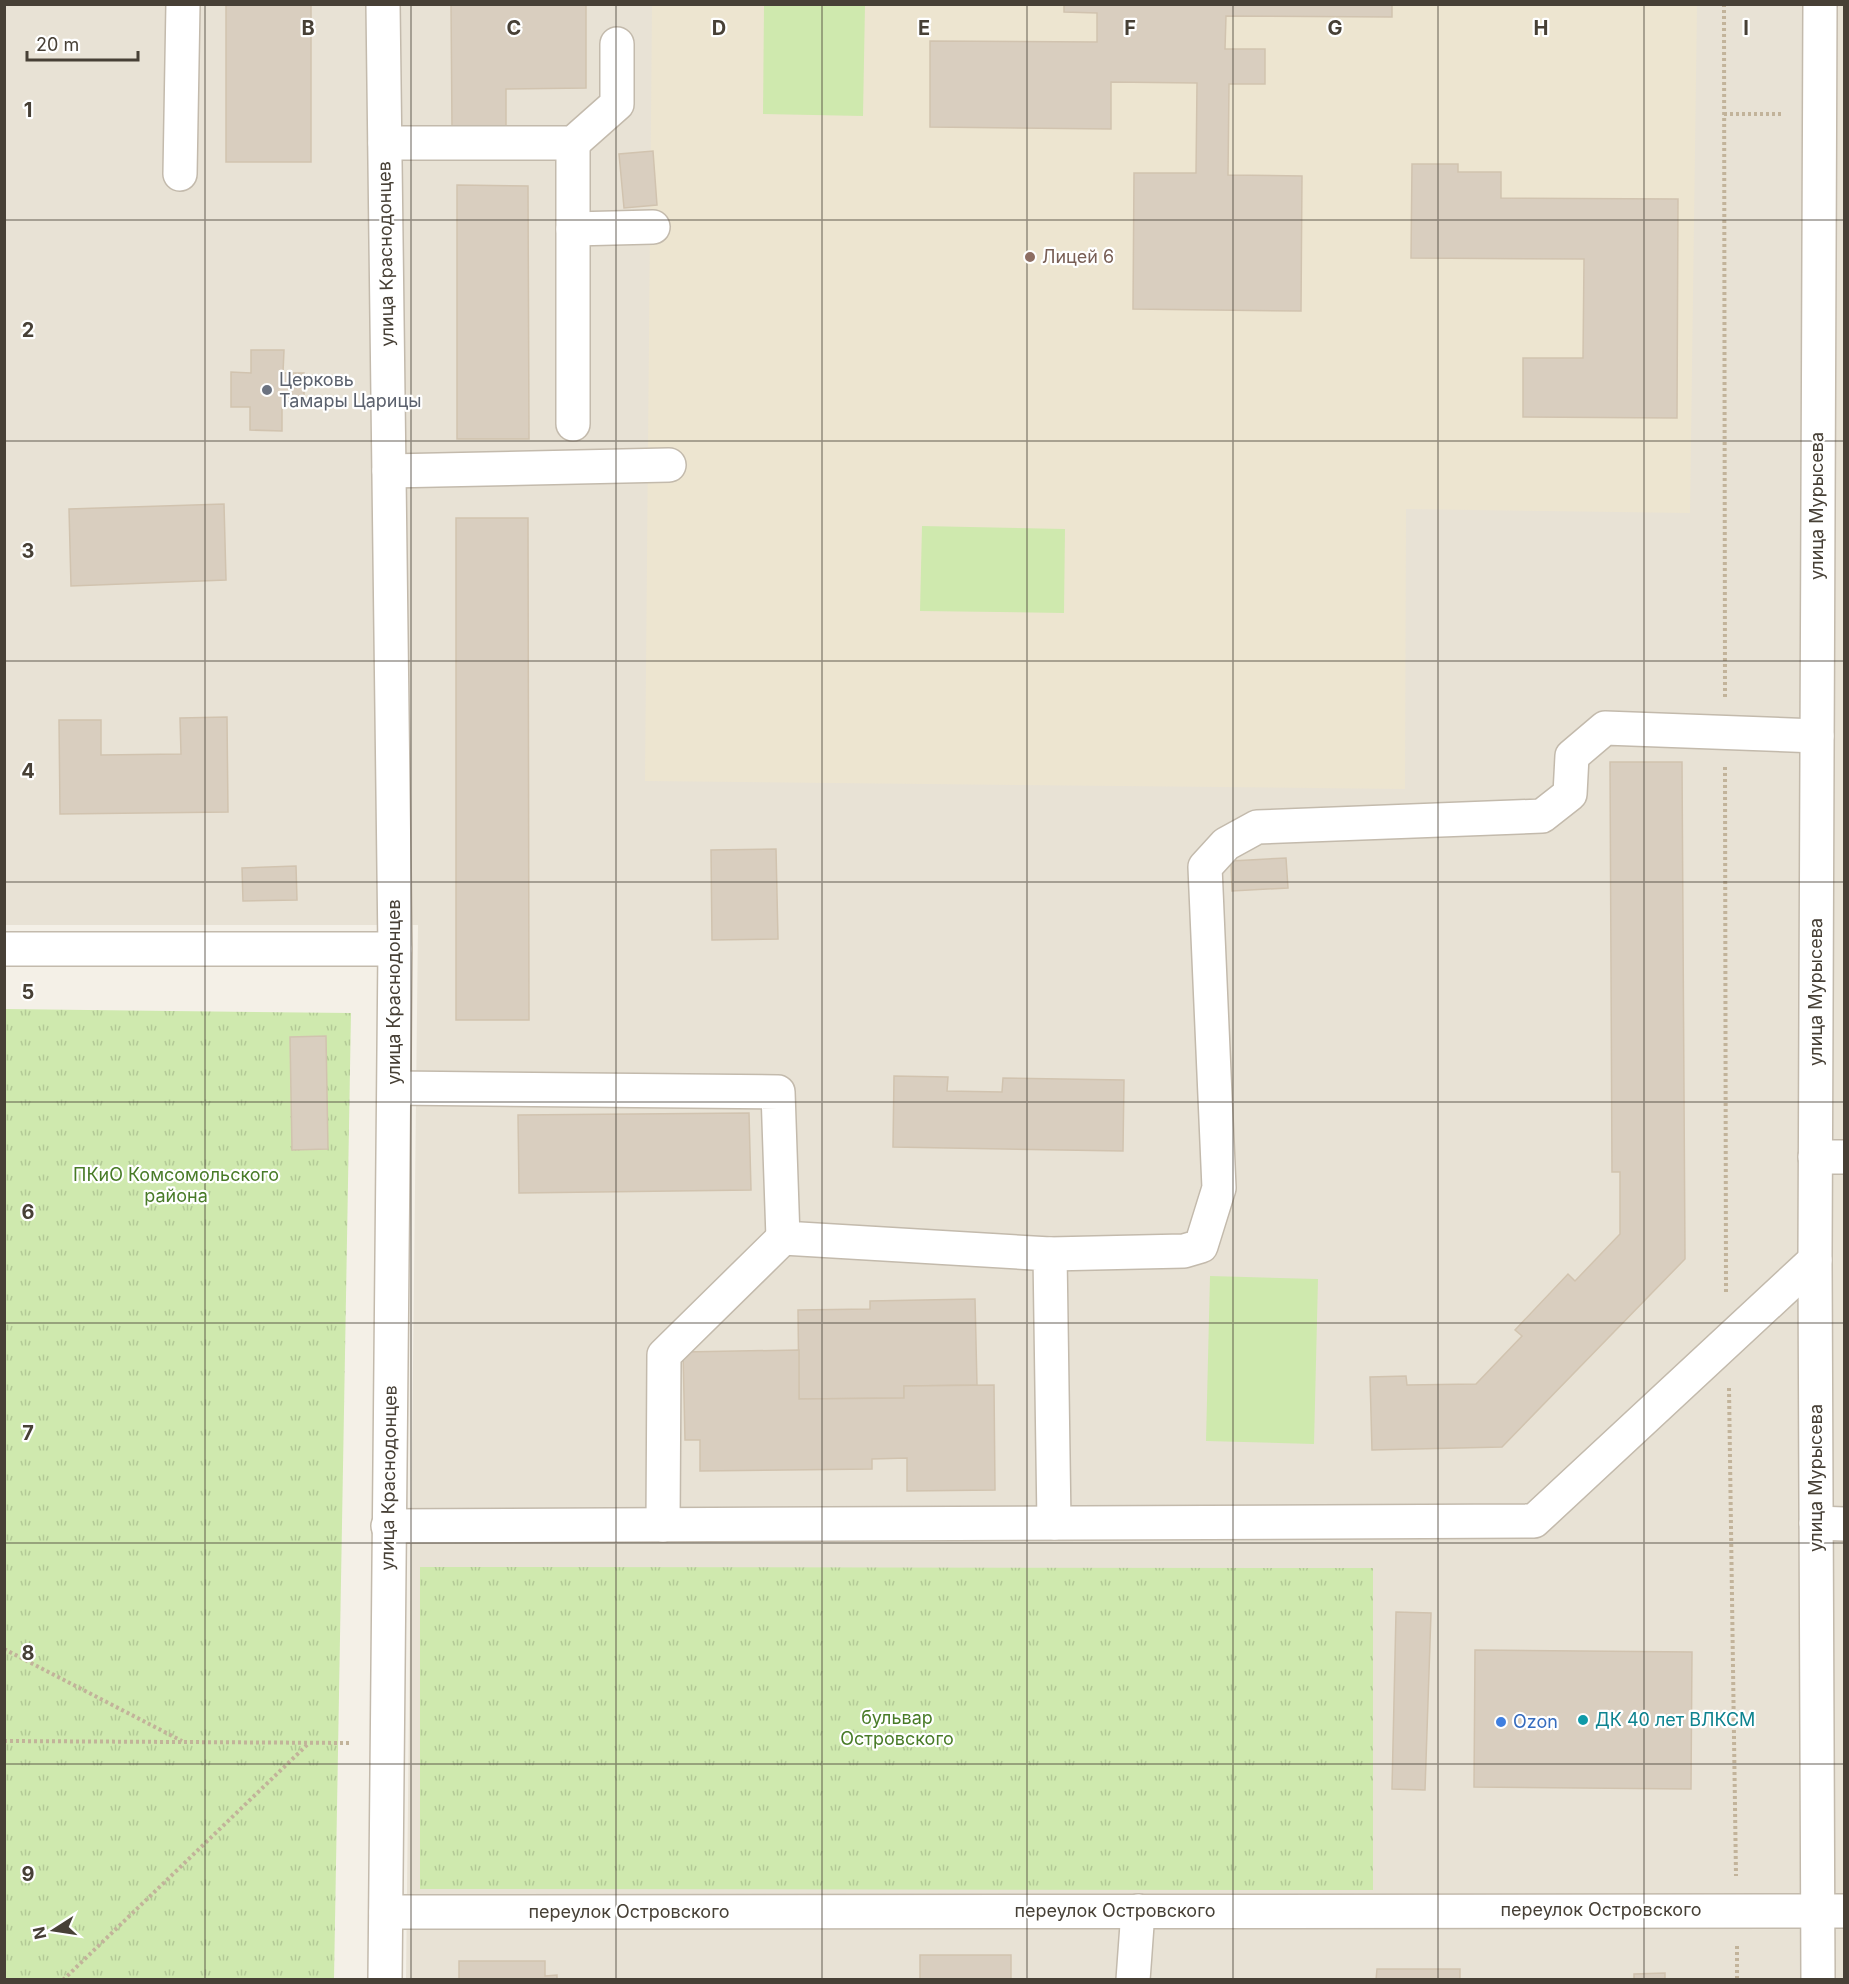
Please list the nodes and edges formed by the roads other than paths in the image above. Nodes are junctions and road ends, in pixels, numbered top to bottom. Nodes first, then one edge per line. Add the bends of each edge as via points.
1 (183, 4) edge
2 (383, 4) edge
3 (1820, 4) edge
4 (617, 44) dead end
5 (384, 143) junction
6 (573, 143) junction
7 (180, 174) dead end
8 (653, 227) dead end
9 (573, 229) junction
10 (573, 424) dead end
11 (669, 465) dead end
12 (389, 471) junction
13 (1817, 736) junction
14 (4, 949) edge
15 (395, 949) junction
16 (394, 1088) junction
17 (1830, 1157) edge
18 (783, 1238) junction
19 (1050, 1254) junction
20 (1815, 1260) junction
21 (1054, 1523) junction
22 (1831, 1523) edge
23 (663, 1525) junction
24 (388, 1526) junction
25 (1832, 1910) edge
26 (1138, 1911) junction
27 (386, 1912) junction
28 (385, 1980) edge
29 (1133, 1980) edge
30 (1818, 1980) edge

1 - 7 street
2 - 5 street, улица Краснодонцев
3 - 13 street, улица Мурысева
4 - 6 street via 617,104
5 - 6 street
5 - 12 street, улица Краснодонцев
6 - 9 street
8 - 9 street
9 - 10 street
11 - 12 street
12 - 15 street, улица Краснодонцев
13 - 17 street, улица Мурысева
13 - 19 street via 1605,728 1572,756 1570,794 1542,816 1257,827 1226,844 1205,867 1219,1188 1201,1246 1184,1251
14 - 15 street
15 - 16 street, улица Краснодонцев
16 - 18 street via 778,1092
16 - 24 street, улица Краснодонцев
17 - 20 street, улица Мурысева
18 - 19 street
18 - 23 street via 664,1355
19 - 21 street
20 - 21 street via 1534,1521
20 - 22 street, улица Мурысева
21 - 23 street
22 - 25 street, улица Мурысева
23 - 24 street
24 - 27 street, улица Краснодонцев
25 - 26 street, переулок Островского
25 - 30 street, улица Мурысева
26 - 27 street, переулок Островского
26 - 29 street
27 - 28 street, улица Краснодонцев

